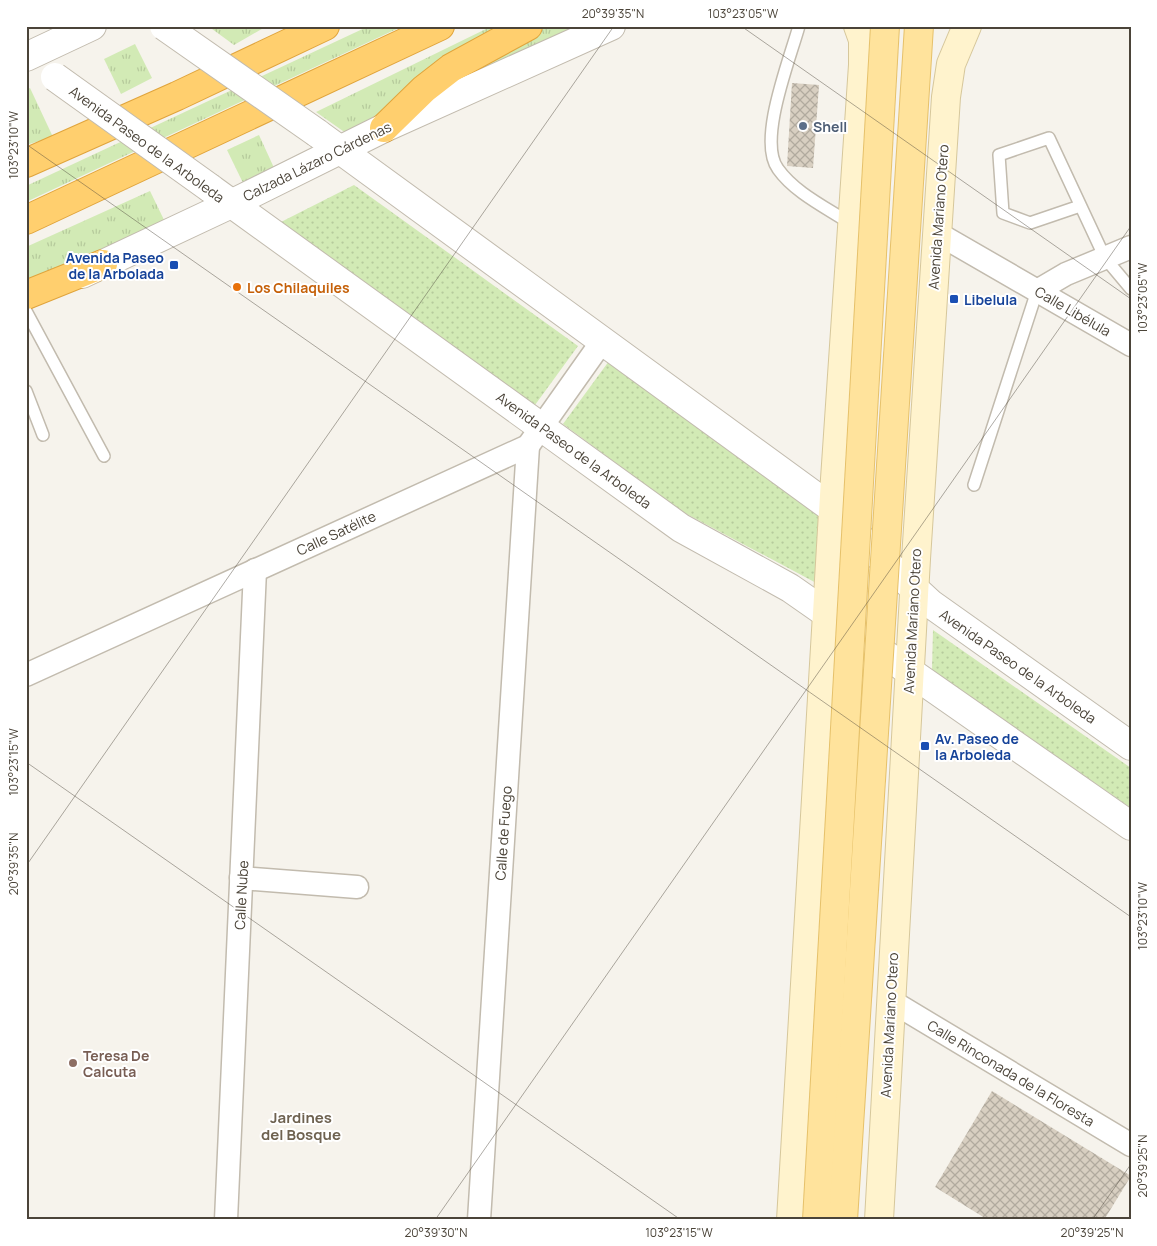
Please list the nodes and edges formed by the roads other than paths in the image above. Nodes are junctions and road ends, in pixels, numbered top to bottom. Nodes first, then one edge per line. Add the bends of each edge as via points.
1 (92, 26) edge
2 (164, 26) edge
3 (296, 26) edge
4 (325, 26) edge
5 (440, 26) edge
6 (528, 26) edge
7 (611, 26) edge
8 (799, 26) edge
9 (919, 26) edge
10 (967, 26) edge
11 (869, 31) edge
12 (26, 58) edge
13 (177, 96) junction
14 (384, 128) junction
15 (340, 149) junction
16 (29, 161) edge
17 (221, 196) junction
18 (1080, 206) junction
19 (26, 220) edge
20 (853, 225) junction
21 (937, 234) junction
22 (1131, 247) edge
23 (1105, 258) junction
24 (103, 264) junction
25 (1131, 289) edge
26 (1037, 291) junction
27 (26, 296) edge
28 (26, 301) edge
29 (26, 311) edge
30 (603, 340) junction
31 (1131, 345) edge
32 (26, 391) edge
33 (44, 435) dead end
34 (534, 436) junction
35 (104, 456) dead end
36 (974, 485) dead end
37 (834, 509) junction
38 (866, 544) junction
39 (255, 570) junction
40 (914, 590) junction
41 (828, 614) junction
42 (860, 636) junction
43 (909, 672) junction
44 (26, 675) edge
45 (1131, 746) edge
46 (1131, 826) edge
47 (242, 878) junction
48 (357, 888) dead end
49 (891, 1001) junction
50 (1131, 1145) edge
51 (226, 1220) edge
52 (479, 1220) edge
53 (790, 1220) edge
54 (818, 1220) edge
55 (843, 1220) edge
56 (879, 1220) edge

1 - 12 street
2 - 15 street, Avenida Paseo de la Arboleda, bridge
3 - 13 highway
4 - 13 highway
5 - 19 highway
6 - 14 highway via 451,68
7 - 14 street, Calzada Lázaro Cárdenas
8 - 20 lane via 770,128 770,149 777,168 791,183
9 - 55 main road, bridge
10 - 21 main road, Avenida Mariano Otero via 951,64 946,97
11 - 20 main road
11 - 38 main road via 886,56 888,65
11 - 54 main road, bridge
12 - 17 street, Avenida Paseo de la Arboleda, bridge
13 - 16 highway
14 - 15 street, Calzada Lázaro Cárdenas
15 - 17 street, Calzada Lázaro Cárdenas
15 - 30 street, Avenida Paseo de la Arboleda
17 - 24 street, Calzada Lázaro Cárdenas
17 - 34 street, Avenida Paseo de la Arboleda
18 - 18 lane via 1049,138 999,155 1003,213 1030,224
18 - 23 lane
20 - 37 main road
21 - 26 street, Calle Libélula
21 - 40 main road, Avenida Mariano Otero
22 - 23 street
23 - 25 lane
23 - 26 street via 1066,274
24 - 27 highway
24 - 28 street, Calzada Lázaro Cárdenas
26 - 31 street, Calle Libélula
26 - 36 lane
29 - 35 lane
30 - 34 street, Calle Satélite
30 - 37 street, Avenida Paseo de la Arboleda
32 - 33 lane
34 - 39 street, Calle Satélite
34 - 41 street, Avenida Paseo de la Arboleda via 681,528 790,588
34 - 52 street, Calle de Fuego
37 - 38 street, Avenida Paseo de la Arboleda
37 - 41 main road
38 - 40 street, Avenida Paseo de la Arboleda
38 - 42 main road
39 - 44 street, Calle Satélite
39 - 47 street, Calle Nube
40 - 43 main road, Avenida Mariano Otero
40 - 45 street, Avenida Paseo de la Arboleda
41 - 42 street, Avenida Paseo de la Arboleda
41 - 53 main road
42 - 43 street, Avenida Paseo de la Arboleda
43 - 46 street, Avenida Paseo de la Arboleda
43 - 49 main road, Avenida Mariano Otero
47 - 48 street
47 - 51 street, Calle Nube
49 - 50 street, Calle Rinconada de la Floresta
49 - 56 main road, Avenida Mariano Otero

